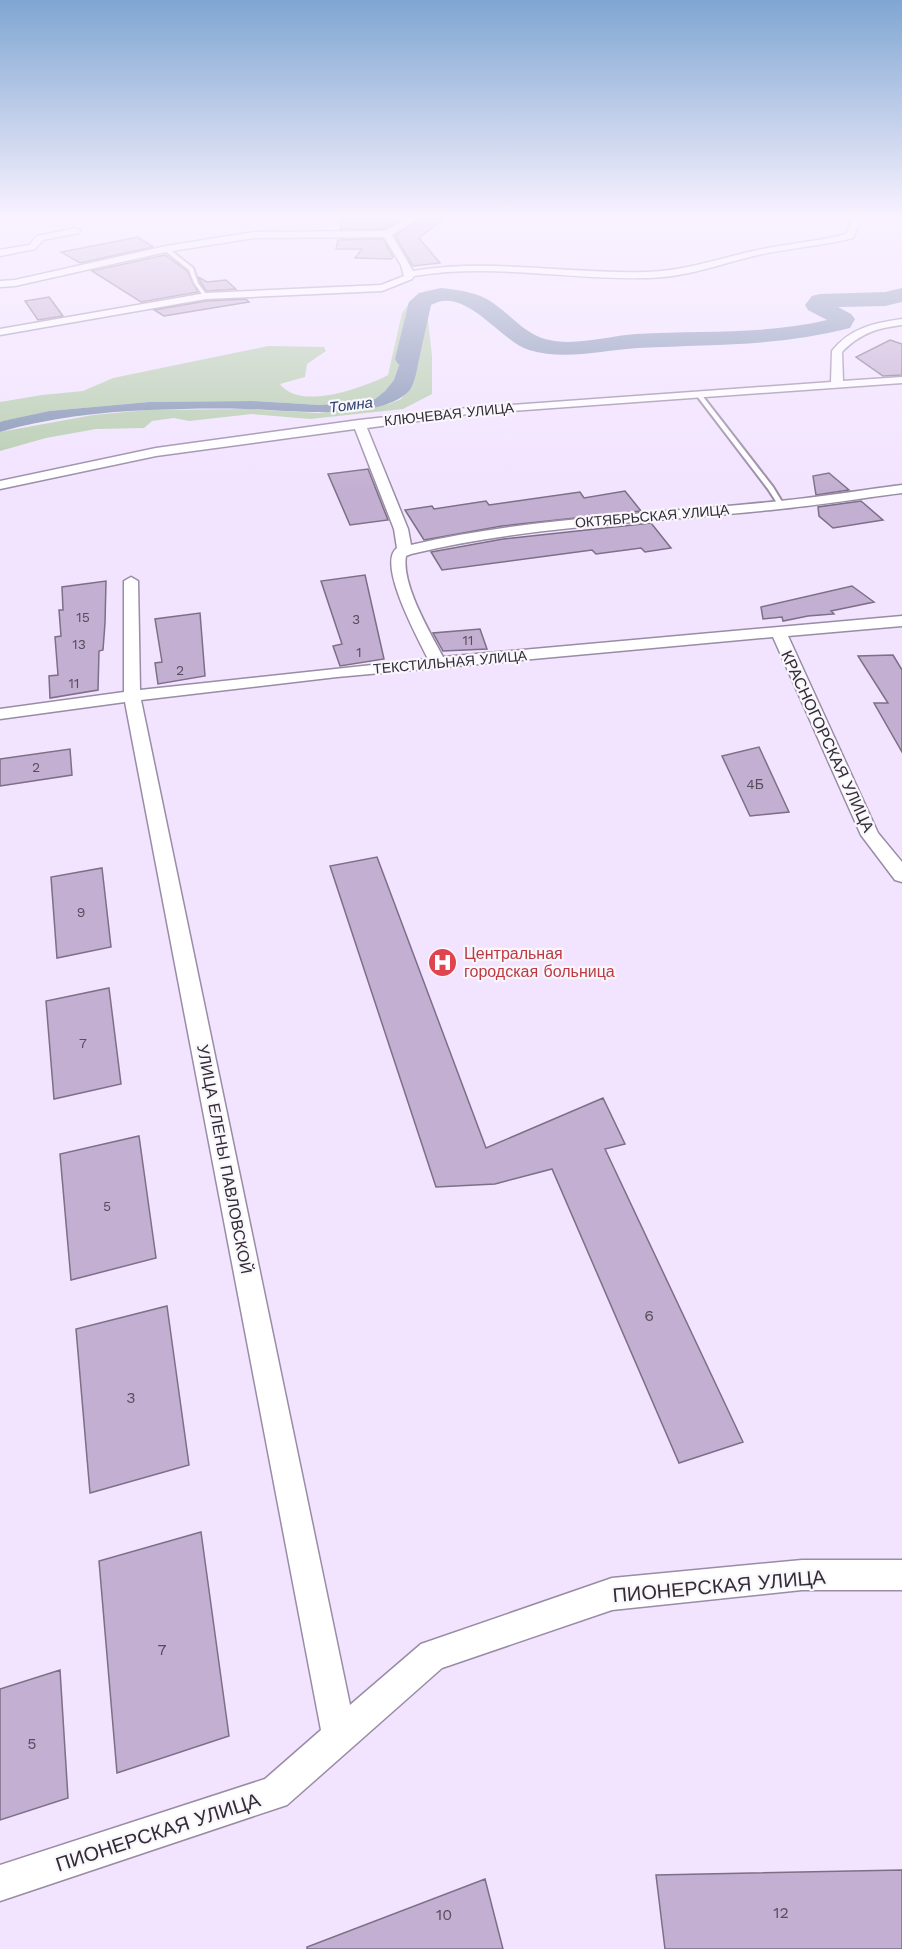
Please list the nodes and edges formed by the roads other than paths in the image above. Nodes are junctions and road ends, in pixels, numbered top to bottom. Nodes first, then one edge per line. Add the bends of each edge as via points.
1 (136, 309) edge
2 (902, 322) edge
3 (0, 332) edge
4 (902, 380) edge
5 (837, 384) junction
6 (699, 395) junction
7 (359, 424) junction
8 (0, 485) edge
9 (901, 491) edge
10 (781, 506) junction
11 (405, 552) junction
12 (131, 581) dead end
13 (902, 621) edge
14 (779, 633) junction
15 (438, 663) junction
16 (132, 694) junction
17 (0, 714) edge
18 (902, 875) edge
19 (902, 1575) edge
20 (339, 1735) junction
21 (0, 1883) edge

1 - 3 street
2 - 5 street via 870,327 853,335 837,351
4 - 5 street, КЛЮЧЕВАЯ УЛИЦА
5 - 6 street, КЛЮЧЕВАЯ УЛИЦА
6 - 7 street, КЛЮЧЕВАЯ УЛИЦА via 468,411
6 - 10 lane
7 - 8 street, КЛЮЧЕВАЯ УЛИЦА via 156,452
7 - 11 street via 401,530
9 - 10 street, ОКТЯБРЬСКАЯ УЛИЦА
10 - 11 street, ОКТЯБРЬСКАЯ УЛИЦА via 615,518 447,541
11 - 15 street via 400,552 396,559 398,573
12 - 16 street, УЛИЦА ЕЛЕНЫ ПАВЛОВСКОЙ
13 - 14 street, ТЕКСТИЛЬНАЯ УЛИЦА
14 - 15 street, ТЕКСТИЛЬНАЯ УЛИЦА
14 - 18 street, КРАСНОГОРСКАЯ УЛИЦА via 870,835
15 - 16 street, ТЕКСТИЛЬНАЯ УЛИЦА
16 - 17 street, ТЕКСТИЛЬНАЯ УЛИЦА
16 - 20 street, УЛИЦА ЕЛЕНЫ ПАВЛОВСКОЙ
19 - 20 street, ПИОНЕРСКАЯ УЛИЦА via 802,1575 612,1594 432,1655
20 - 21 street, ПИОНЕРСКАЯ УЛИЦА via 275,1793

